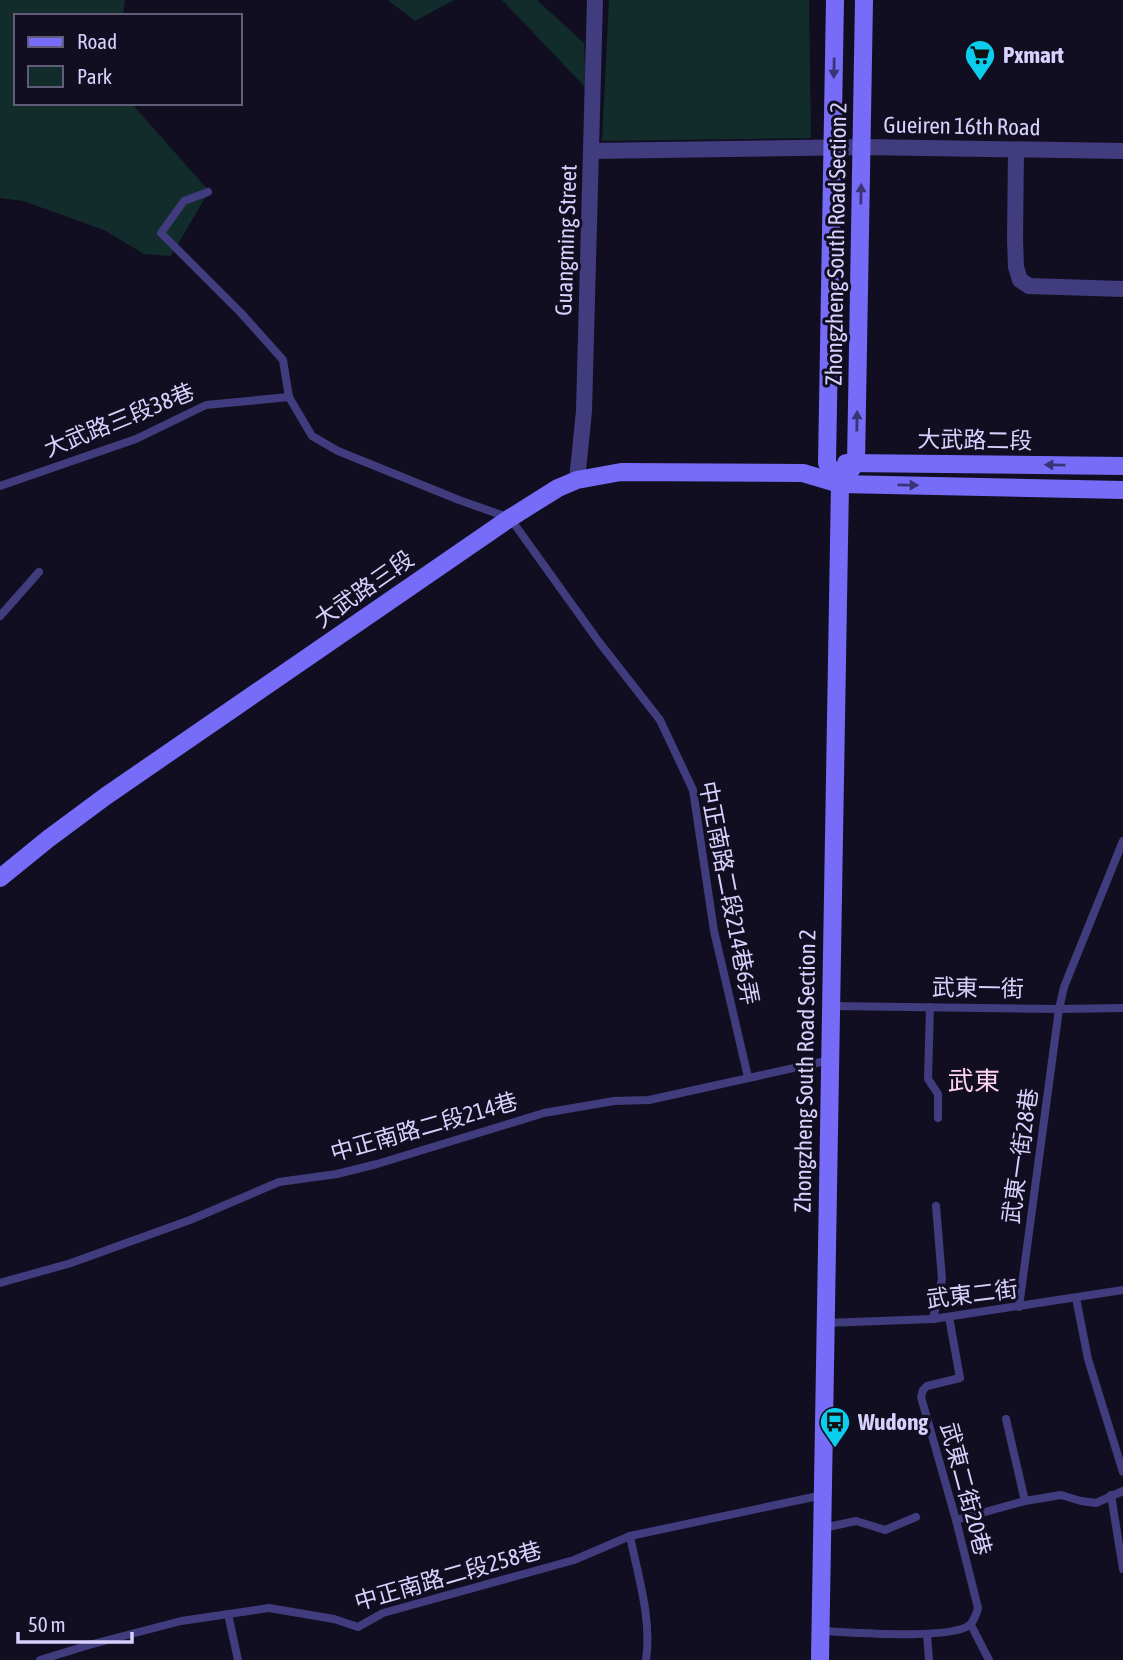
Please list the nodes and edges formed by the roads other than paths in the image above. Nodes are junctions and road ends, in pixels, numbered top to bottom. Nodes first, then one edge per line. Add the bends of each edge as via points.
1 (595, 0) edge
2 (835, 0) edge
3 (864, 0) edge
4 (862, 147) junction
5 (833, 148) junction
6 (1016, 150) junction
7 (591, 151) junction
8 (1123, 151) edge
9 (208, 192) dead end
10 (1123, 289) edge
11 (289, 397) junction
12 (827, 463) junction
13 (856, 463) junction
14 (1123, 466) edge
15 (803, 473) junction
16 (577, 480) junction
17 (840, 484) junction
18 (0, 486) edge
19 (1123, 489) edge
20 (510, 518) junction
21 (40, 572) dead end
22 (0, 616) edge
23 (1123, 841) edge
24 (0, 878) edge
25 (832, 1006) junction
26 (930, 1007) junction
27 (1059, 1009) junction
28 (1123, 1009) edge
29 (830, 1060) junction
30 (748, 1077) junction
31 (937, 1118) dead end
32 (936, 1206) dead end
33 (0, 1283) edge
34 (1123, 1290) edge
35 (1076, 1298) junction
36 (1018, 1307) junction
37 (949, 1317) junction
38 (933, 1320) junction
39 (825, 1323) junction
40 (1006, 1419) dead end
41 (1123, 1472) edge
42 (1123, 1491) edge
43 (822, 1495) junction
44 (1111, 1495) junction
45 (1025, 1501) junction
46 (916, 1517) dead end
47 (956, 1520) junction
48 (822, 1528) junction
49 (630, 1535) junction
50 (1123, 1569) edge
51 (228, 1614) junction
52 (971, 1625) junction
53 (820, 1631) junction
54 (927, 1634) junction
55 (40, 1660) edge
56 (238, 1660) edge
57 (646, 1660) edge
58 (820, 1660) edge
59 (929, 1660) edge
60 (989, 1660) edge

1 - 7 street, Guangming Street
2 -> 5 street, Zhongzheng South Road Section 2
3 - 4 street, Zhongzheng South Road Section 2
4 - 5 street, Gueiren 16th Road
4 - 6 street, Gueiren 16th Road
13 -> 4 street, Zhongzheng South Road Section 2
5 - 7 street, Gueiren 16th Road
5 - 12 street, Zhongzheng South Road Section 2
6 - 8 street, Gueiren 16th Road
6 - 10 street via 1015,239 1020,280 1029,286
7 - 16 street, Guangming Street via 584,411
9 - 11 lane via 184,201 161,233 283,360
11 - 18 lane, 大武路三段38巷 via 206,405 136,439
11 - 20 lane via 312,436 338,451
12 - 13 street, 大武路二段
12 - 15 street, 大武路三段
12 - 17 street
14 -> 13 street, 大武路二段
13 - 17 street
15 - 16 street, 大武路三段 via 621,472
15 - 17 street, 大武路三段
16 - 20 street, 大武路三段
17 -> 19 street, 大武路二段
17 - 25 street, Zhongzheng South Road Section 2
20 - 24 street, 大武路三段 via 106,796
20 - 30 lane, 中正南路二段214巷6弄 via 660,720 693,790 714,931
21 - 22 lane
23 - 27 lane, 武東一街28巷
25 - 26 lane, 武東一街
25 - 29 street, Zhongzheng South Road Section 2
26 - 27 lane, 武東一街
26 - 31 lane via 928,1079 938,1094
27 - 28 lane, 武東一街
27 - 36 lane, 武東一街28巷
29 - 30 lane, 中正南路二段214巷
29 - 39 street, Zhongzheng South Road Section 2
30 - 33 lane, 中正南路二段214巷 via 649,1100 544,1113 377,1164 279,1182 190,1220
32 - 38 lane via 942,1279
34 - 35 lane, 武東二街
35 - 36 lane, 武東二街
35 - 41 lane via 1088,1359
36 - 37 lane, 武東二街
37 - 38 lane, 武東二街
37 - 47 lane, 武東二街20巷 via 960,1378 927,1386 921,1397
38 - 39 lane, 武東二街
39 - 43 street, Zhongzheng South Road Section 2
40 - 45 lane
42 - 44 lane
43 - 48 street, Zhongzheng South Road Section 2
43 - 49 lane, 中正南路二段258巷
44 - 45 lane via 1096,1503 1061,1495
44 - 50 lane
45 - 47 lane
46 - 48 lane via 885,1530 856,1521
47 - 52 lane, 武東二街20巷 via 978,1608
48 - 53 street, Zhongzheng South Road Section 2
49 - 51 lane, 中正南路二段258巷 via 574,1560 383,1614 358,1627 268,1608
49 - 57 lane via 645,1606
51 - 55 lane, 中正南路二段258巷 via 181,1621
51 - 56 lane
52 - 54 lane
52 - 60 lane
53 - 54 lane
53 - 58 street, Zhongzheng South Road Section 2
54 - 59 lane

